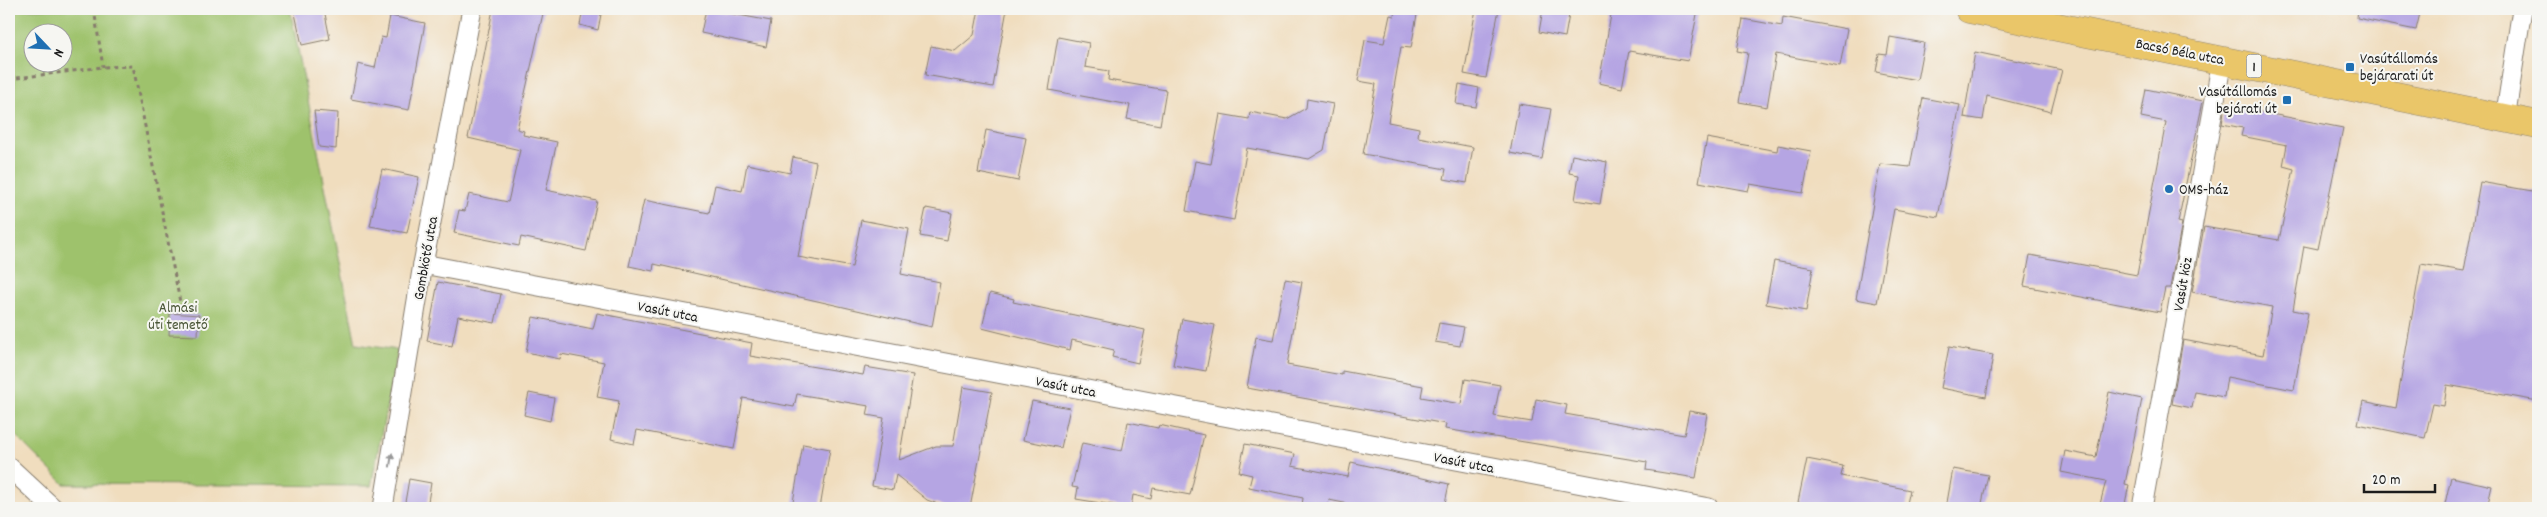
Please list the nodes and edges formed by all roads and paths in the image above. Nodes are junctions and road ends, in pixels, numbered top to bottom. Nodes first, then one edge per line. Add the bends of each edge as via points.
1 (94, 9) edge
2 (472, 9) edge
3 (1969, 9) edge
4 (2522, 9) edge
5 (2222, 60) junction
6 (103, 67) junction
7 (9, 79) edge
8 (2505, 119) junction
9 (2538, 125) edge
10 (423, 264) junction
11 (181, 307) dead end
12 (9, 467) edge
13 (53, 508) edge
14 (382, 508) edge
15 (1709, 508) edge
16 (2142, 508) edge

1 - 6 path
2 - 10 street, Gombkötő utca
3 - 5 main road, Bacsó Béla utca / 1
4 - 8 street
5 - 8 main road, Bacsó Béla utca / 1
5 - 16 street, Vasút köz
6 - 7 path
6 - 11 path via 133,66
8 - 9 main road, Bacsó Béla utca / 1
14 -> 10 street, Gombkötő utca
10 - 15 street, Vasút utca
12 - 13 street

